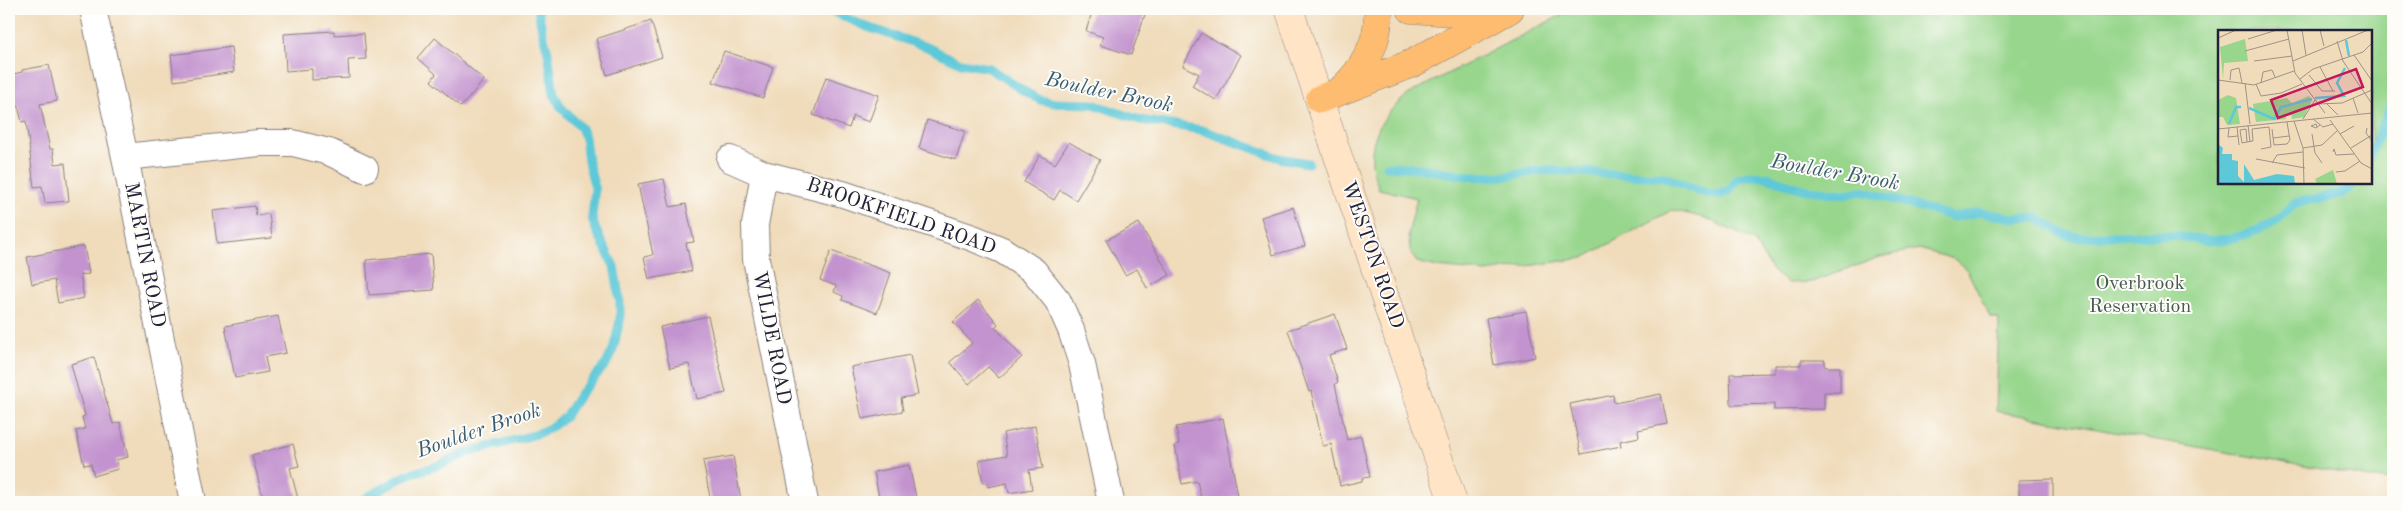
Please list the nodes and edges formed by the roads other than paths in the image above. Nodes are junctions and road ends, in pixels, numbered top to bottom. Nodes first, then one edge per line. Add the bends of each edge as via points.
1 (93, 9) edge
2 (1289, 9) edge
3 (1378, 9) edge
4 (1411, 9) edge
5 (1493, 9) edge
6 (1510, 9) edge
7 (1329, 96) junction
8 (125, 157) junction
9 (730, 158) dead end
10 (365, 169) dead end
11 (764, 174) junction
12 (193, 502) edge
13 (805, 502) edge
14 (1111, 502) edge
15 (1453, 502) edge

1 - 8 street, MARTIN ROAD
2 - 7 main road, WESTON ROAD
3 - 7 highway via 1374,42 1362,65
4 - 5 highway via 1452,12
6 - 7 highway via 1413,63
7 - 15 main road, WESTON ROAD
8 - 10 street via 293,143 329,152
8 - 12 street, MARTIN ROAD
9 - 11 street, BROOKFIELD ROAD
11 - 13 street, WILDE ROAD via 755,225 756,259
11 - 14 street, BROOKFIELD ROAD via 843,194 973,238 1002,250 1034,271 1058,301 1072,330

